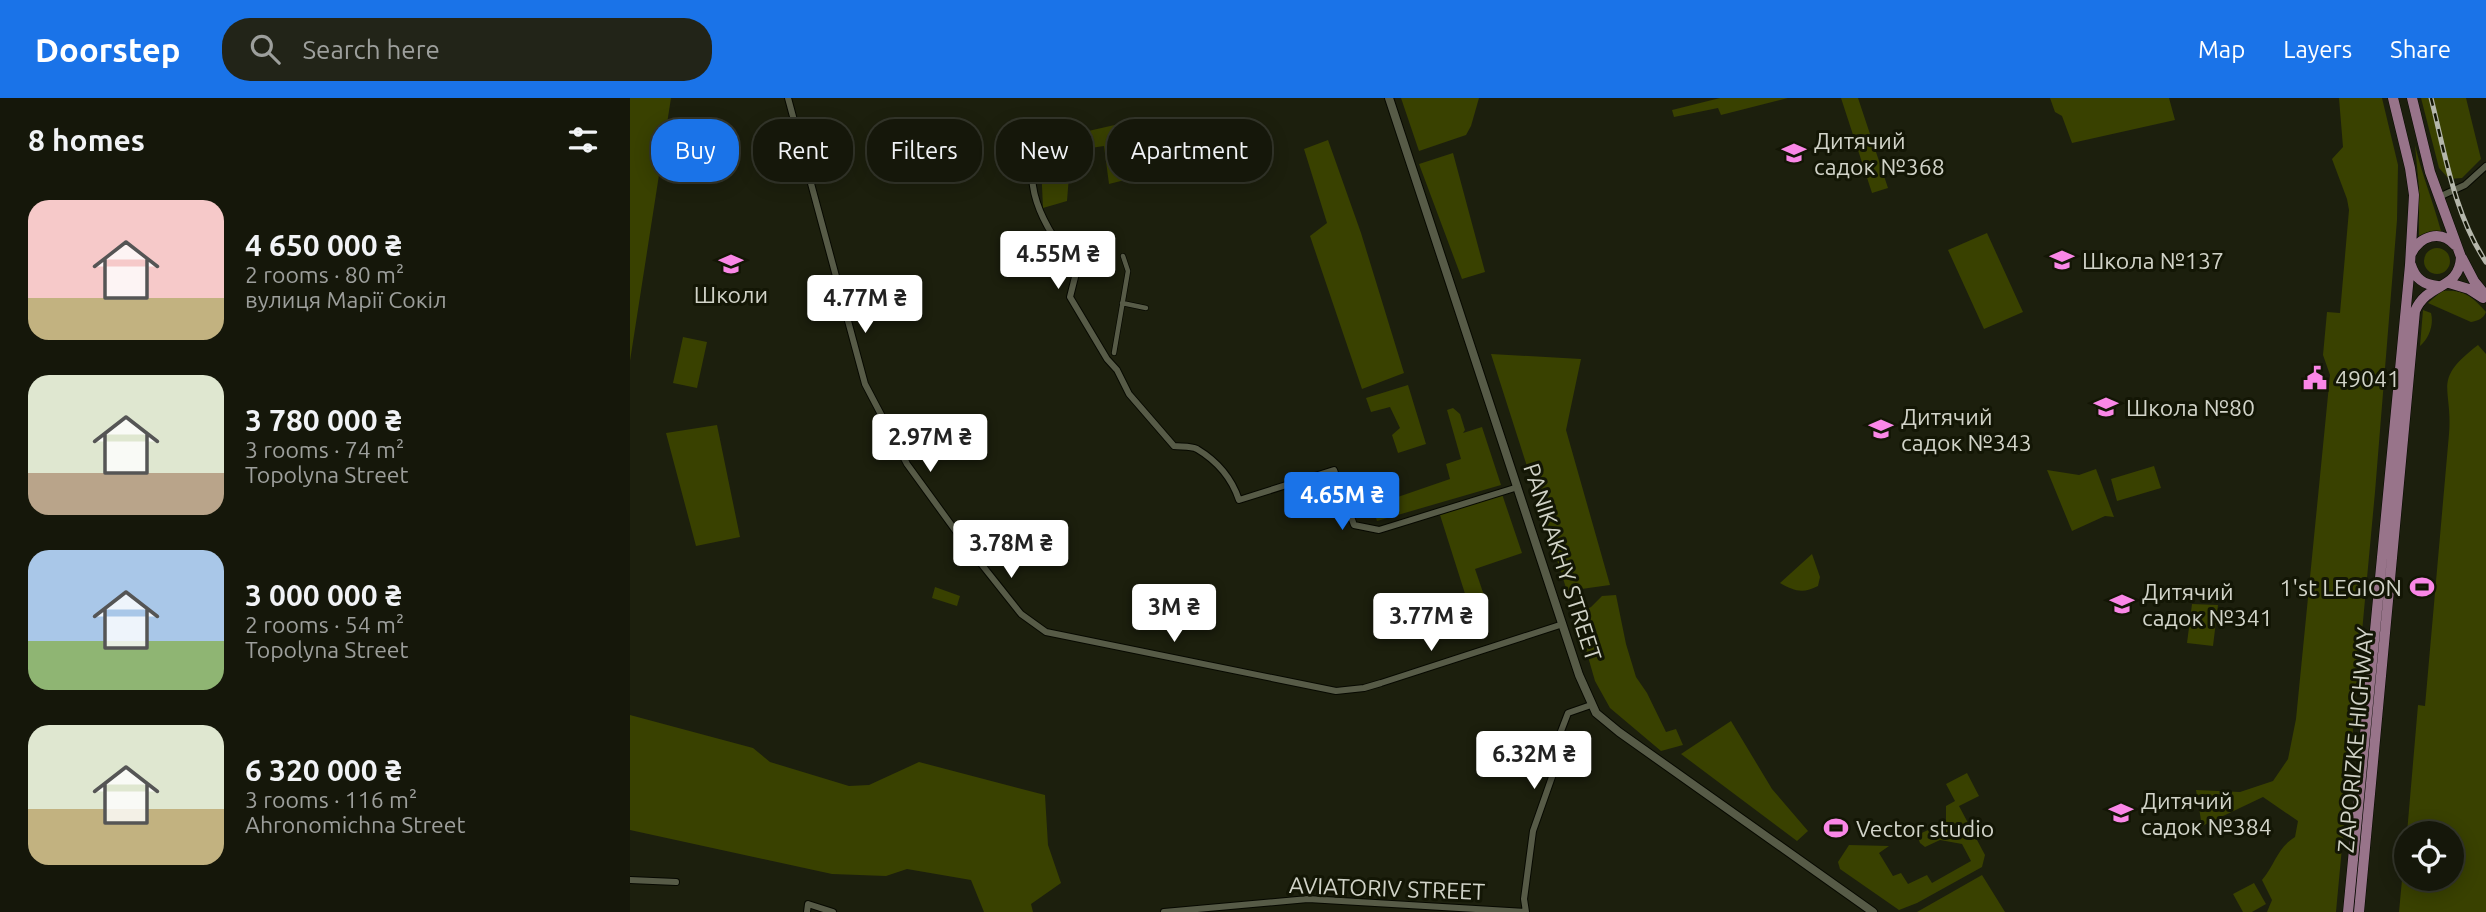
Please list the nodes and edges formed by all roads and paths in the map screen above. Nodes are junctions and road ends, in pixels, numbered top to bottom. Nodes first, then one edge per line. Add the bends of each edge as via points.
1 (788, 98) edge
2 (1390, 98) edge
3 (2393, 98) edge
4 (2412, 98) edge
5 (2486, 166) edge
6 (1033, 182) edge
7 (2439, 197) junction
8 (2459, 252) junction
9 (1123, 256) dead end
10 (2411, 260) junction
11 (2444, 284) junction
12 (2486, 298) edge
13 (1122, 303) junction
14 (1146, 308) dead end
15 (1114, 353) dead end
16 (1518, 486) junction
17 (2388, 536) junction
18 (1563, 624) junction
19 (1591, 705) junction
20 (2360, 846) junction
21 (630, 880) edge
22 (676, 882) dead end
23 (807, 908) edge
24 (833, 912) edge
25 (1164, 912) edge
26 (1526, 912) edge
27 (1873, 912) edge
28 (2348, 912) edge
29 (2359, 912) edge

1 - 18 street via 864,384 906,464 1021,614 1046,632 1336,691 1381,684
2 - 16 street, PANIKAKHY STREET
3 - 10 main road, ZAPORIZKE HIGHWAY via 2414,195
4 - 7 main road
5 - 7 street via 2465,185
6 - 16 street via 1041,210 1077,269 1070,297 1129,394 1174,446 1195,448 1219,467 1233,481 1239,500 1334,470 1354,525 1379,530
7 - 8 main road
8 - 10 main road via 2451,240 2432,236 2415,246
8 - 11 main road, ZAPORIZKE HIGHWAY via 2456,276
8 - 12 main road
9 - 13 street via 1128,271
10 - 11 main road via 2421,281
10 - 17 main road, ZAPORIZKE HIGHWAY
11 - 12 main road
11 - 17 main road, ZAPORIZKE HIGHWAY via 2425,295 2415,311
13 - 14 street
13 - 15 street
16 - 18 street, PANIKAKHY STREET
17 - 20 main road, ZAPORIZKE HIGHWAY
18 - 19 street, PANIKAKHY STREET
19 - 26 street via 1568,713 1555,747 1553,774 1533,831
19 - 27 street, PANIKAKHY STREET via 1611,727
20 - 28 main road, ZAPORIZKE HIGHWAY
20 - 29 main road, ZAPORIZKE HIGHWAY
21 - 22 street
23 - 24 street
25 - 26 street, AVIATORIV STREET via 1308,899

